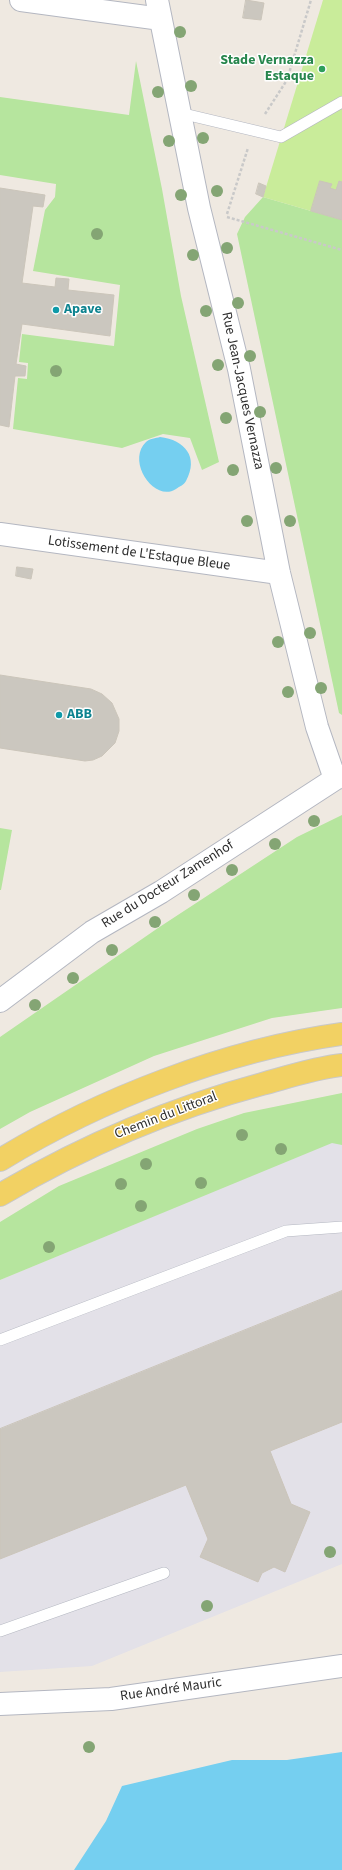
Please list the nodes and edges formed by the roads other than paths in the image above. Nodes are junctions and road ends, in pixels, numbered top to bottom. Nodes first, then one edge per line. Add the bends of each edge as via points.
1 (21, 0) edge
2 (159, 10) edge
3 (342, 102) edge
4 (180, 112) junction
5 (0, 534) edge
6 (279, 573) junction
7 (339, 778) edge
8 (0, 1001) edge
9 (342, 1034) edge
10 (342, 1065) edge
11 (0, 1160) edge
12 (0, 1195) edge
13 (342, 1227) edge
14 (0, 1340) edge
15 (164, 1573) dead end
16 (0, 1631) edge
17 (342, 1666) edge
18 (0, 1704) edge

1 - 2 street
2 - 4 street, Rue Jean-Jacques Vernazza
3 - 4 lane via 281,137
4 - 6 street, Rue Jean-Jacques Vernazza via 199,208 239,369
5 - 6 street, Lotissement de L'Estaque Bleue
6 - 7 street, Rue Jean-Jacques Vernazza via 317,727
7 - 8 street, Rue du Docteur Zamenhof via 161,892 92,932
9 - 11 main road via 265,1050 148,1086 81,1116
10 - 12 main road, Chemin du Littoral via 216,1096 153,1118 44,1169
13 - 14 lane via 286,1231
15 - 16 lane
17 - 18 street, Rue André Mauric via 111,1699

